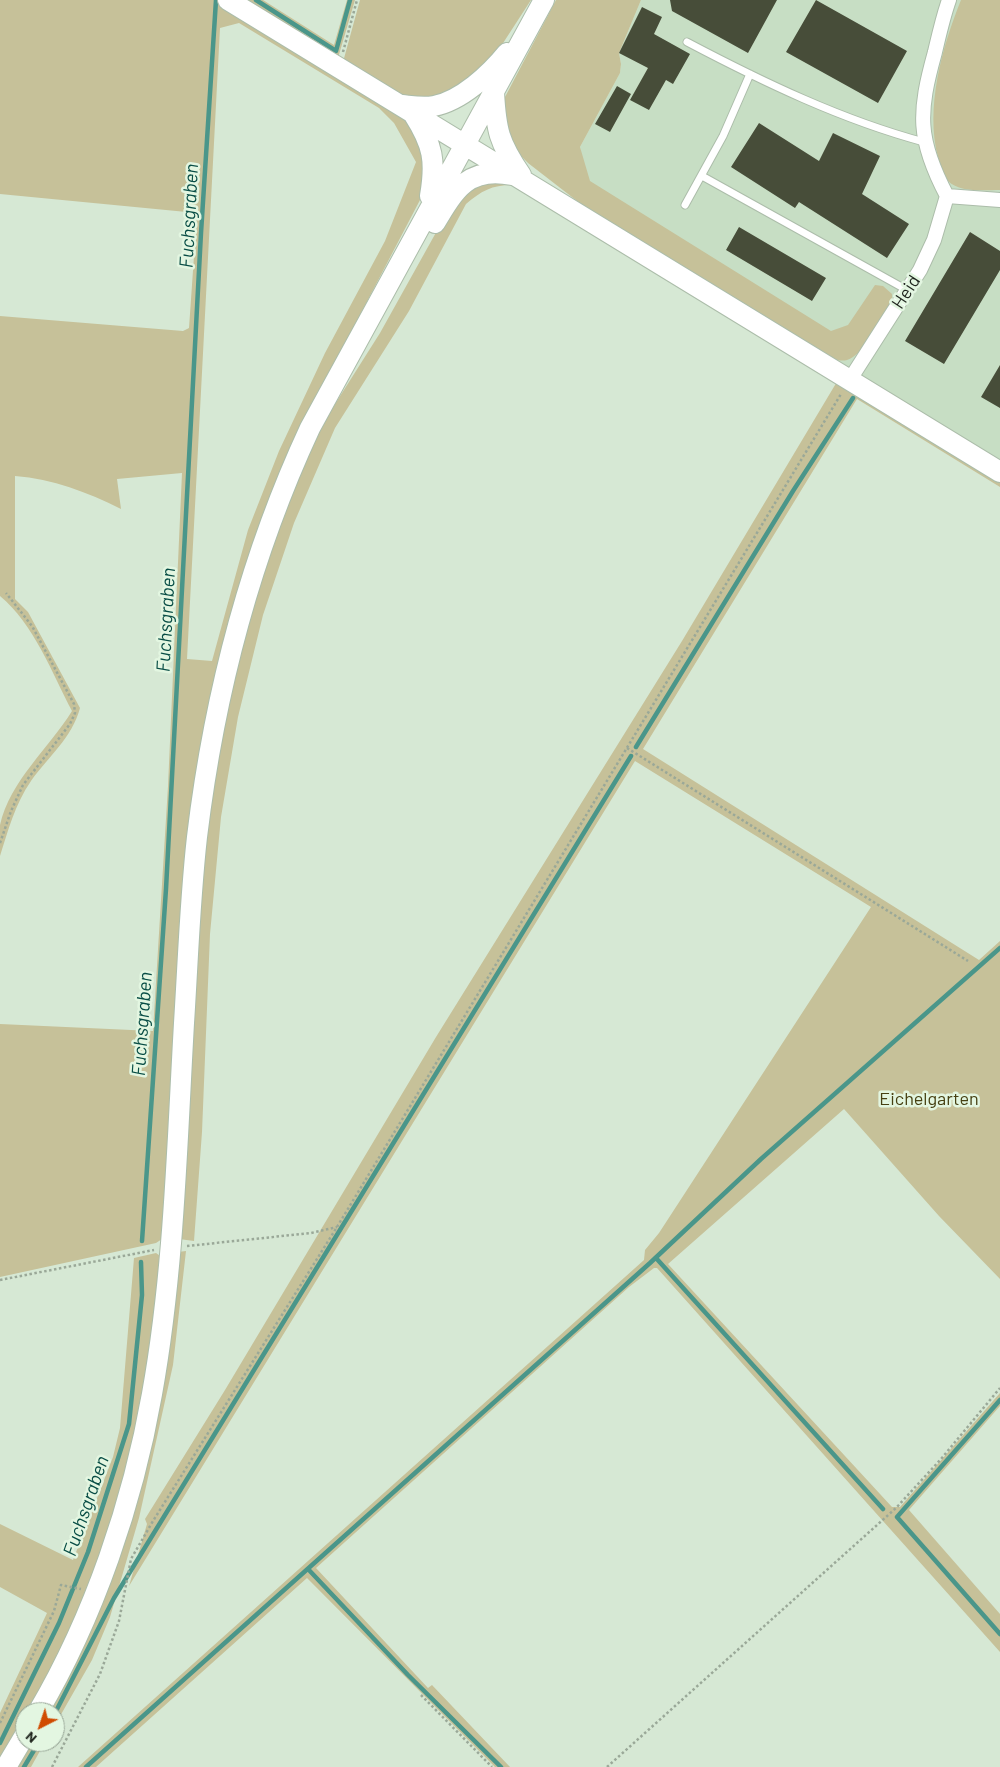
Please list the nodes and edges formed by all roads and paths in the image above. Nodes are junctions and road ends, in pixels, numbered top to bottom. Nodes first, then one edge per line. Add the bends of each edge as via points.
1 (228, 0) edge
2 (357, 0) edge
3 (544, 0) edge
4 (949, 0) edge
5 (530, 24) junction
6 (687, 42) dead end
7 (338, 68) junction
8 (750, 74) junction
9 (494, 92) junction
10 (405, 109) junction
11 (924, 142) junction
12 (464, 144) junction
13 (702, 176) junction
14 (521, 179) junction
15 (947, 196) junction
16 (1000, 200) edge
17 (685, 205) dead end
18 (428, 208) junction
19 (907, 290) junction
20 (350, 354) junction
21 (849, 381) junction
22 (1000, 472) edge
23 (6, 594) dead end
24 (627, 748) junction
25 (0, 843) edge
26 (968, 961) dead end
27 (337, 1227) junction
28 (170, 1248) junction
29 (0, 1280) edge
30 (1000, 1388) edge
31 (79, 1588) dead end
32 (421, 1695) dead end
33 (43, 1702) edge
34 (0, 1723) edge
35 (15, 1752) edge
36 (6, 1767) edge
37 (52, 1767) edge
38 (492, 1767) edge
39 (607, 1767) edge

1 - 7 main road
2 - 7 path
3 - 5 main road
4 - 11 street via 924,88 921,119
5 - 9 main road
5 - 10 main road via 498,63 457,97 436,106
6 - 8 lane
7 - 10 main road
8 - 11 lane via 878,130
8 - 13 lane
9 - 12 main road
9 - 14 main road via 497,132
10 - 12 main road
10 - 18 main road via 427,136 433,158
11 - 15 street
12 - 14 main road
12 - 18 main road
13 - 17 lane
13 - 19 lane
14 - 20 main road via 498,172 470,177 458,188 377,324
14 - 21 main road
15 - 16 street
15 - 19 street, Heid via 934,240
18 - 20 main road
19 - 21 street, Heid
20 - 28 main road via 310,428 270,522 250,581 220,704 204,788 191,897
21 - 22 main road
21 - 24 path
23 - 25 path via 32,626 74,704 75,713 23,785
24 - 26 path
24 - 27 path
27 - 28 path via 311,1233
27 - 37 path via 131,1560 119,1621 100,1674
28 - 29 path
28 - 33 main road via 152,1394 122,1517 90,1604
30 - 39 path via 896,1508
31 - 34 path via 61,1585 54,1611
32 - 38 path
35 - 36 main road

